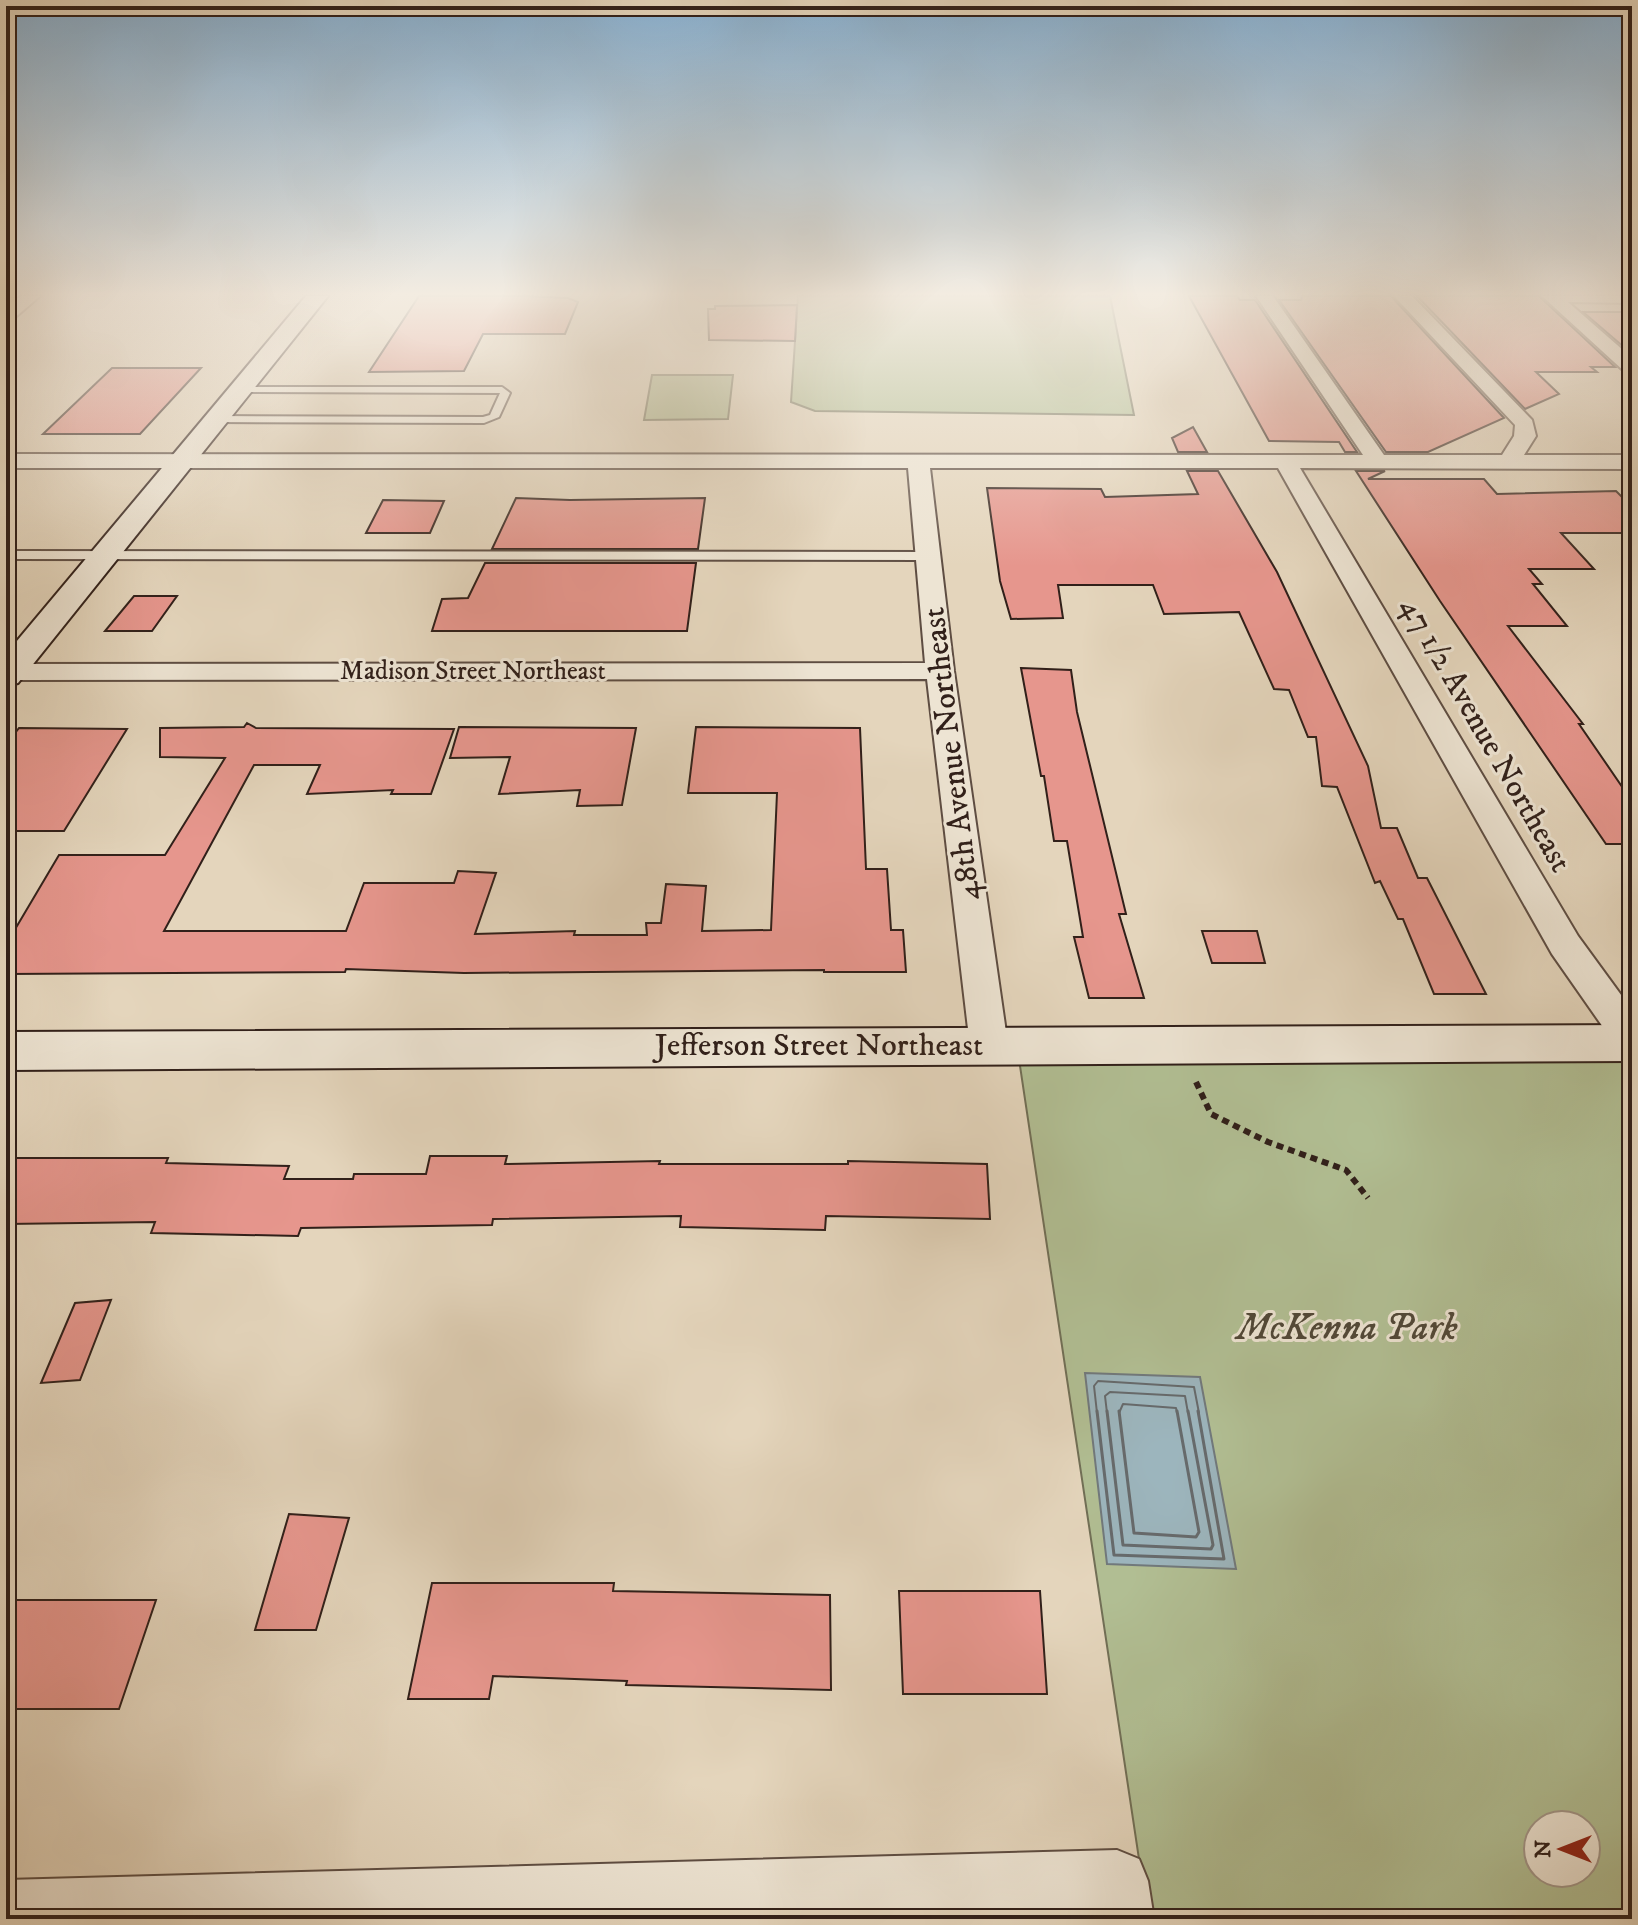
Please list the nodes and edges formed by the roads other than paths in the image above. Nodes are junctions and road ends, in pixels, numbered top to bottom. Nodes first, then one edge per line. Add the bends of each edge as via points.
1 (243, 386) edge
2 (1326, 386) edge
3 (1488, 386) edge
4 (240, 390) junction
5 (217, 419) junction
6 (6, 461) edge
7 (181, 462) junction
8 (918, 462) junction
9 (1285, 462) junction
10 (1378, 462) junction
11 (1632, 462) edge
12 (1508, 463) junction
13 (6, 555) edge
14 (106, 555) junction
15 (929, 556) junction
16 (940, 671) junction
17 (7, 673) edge
18 (1632, 1041) edge
19 (989, 1046) junction
20 (6, 1051) edge
21 (1120, 1900) edge
22 (6, 1911) edge

1 - 4 street
2 - 10 street
3 - 12 street via 1525,424 1525,436
4 - 5 street
4 - 5 lane via 505,393 494,417 484,420
5 - 7 street
6 - 7 street
7 - 8 street
7 - 14 street
8 - 9 street
8 - 15 street, 48th Avenue Northeast
9 - 10 street
9 - 18 street, 47 1/2 Avenue Northeast via 1565,945
10 - 12 street
11 - 12 street
13 - 14 lane
14 - 15 lane
14 - 17 street
15 - 16 street, 48th Avenue Northeast
16 - 17 street, Madison Street Northeast
16 - 19 street, 48th Avenue Northeast
18 - 19 street, Jefferson Street Northeast
19 - 20 street, Jefferson Street Northeast
21 - 22 street

